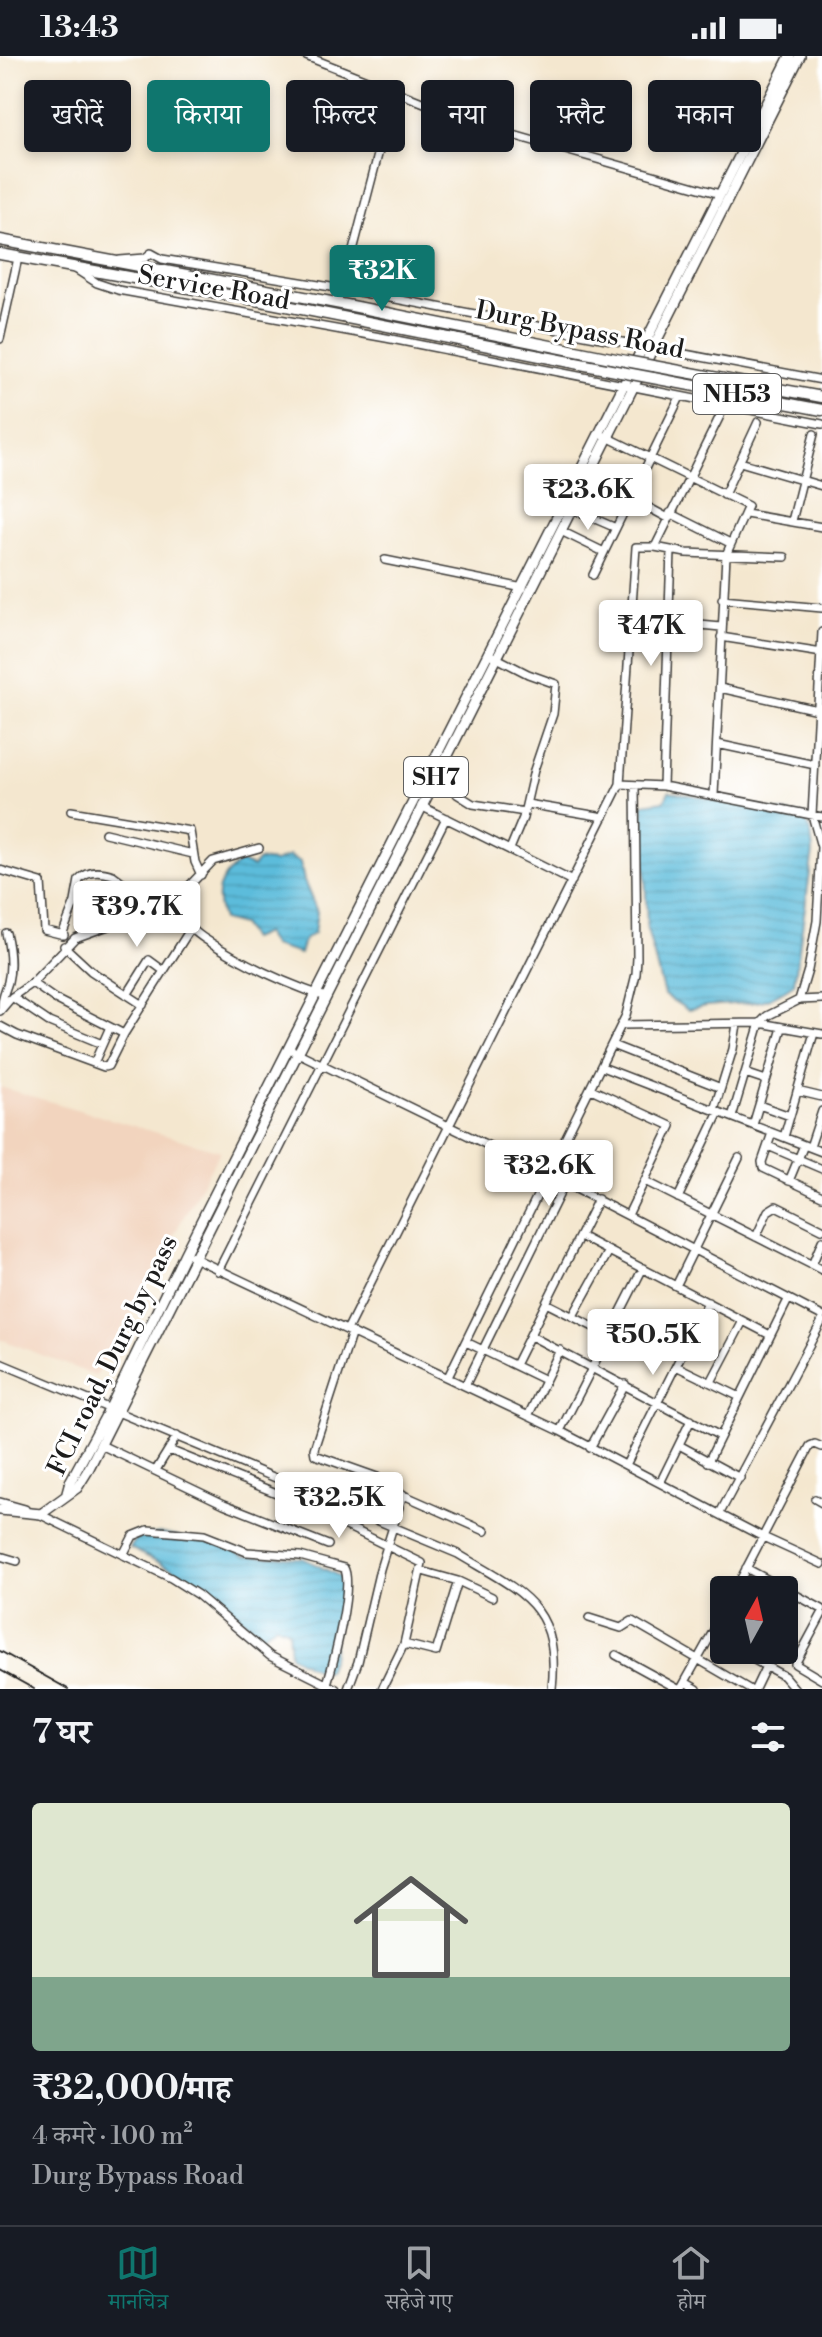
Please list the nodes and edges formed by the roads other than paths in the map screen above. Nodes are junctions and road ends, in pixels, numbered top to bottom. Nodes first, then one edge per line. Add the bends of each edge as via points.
1 (306, 56) edge
2 (790, 56) edge
3 (800, 56) edge
4 (320, 59) edge
5 (368, 80) edge
6 (405, 96) edge
7 (380, 152) edge
8 (720, 194) junction
9 (708, 226) junction
10 (0, 240) edge
11 (0, 254) edge
12 (18, 258) junction
13 (110, 261) junction
14 (75, 269) junction
15 (343, 289) junction
16 (0, 337) edge
17 (648, 348) junction
18 (822, 380) edge
19 (629, 387) junction
20 (680, 397) junction
21 (822, 397) edge
22 (822, 410) edge
23 (720, 416) dead end
24 (758, 422) dead end
25 (822, 424) edge
26 (814, 434) dead end
27 (604, 436) junction
28 (650, 459) junction
29 (740, 462) junction
30 (688, 478) junction
31 (802, 481) junction
32 (822, 486) edge
33 (724, 495) junction
34 (631, 498) junction
35 (572, 509) junction
36 (746, 514) junction
37 (669, 515) junction
38 (792, 521) junction
39 (822, 527) edge
40 (616, 528) junction
41 (561, 531) junction
42 (730, 543) junction
43 (655, 547) junction
44 (671, 551) junction
45 (604, 552) junction
46 (726, 555) junction
47 (785, 557) dead end
48 (385, 560) dead end
49 (593, 575) dead end
50 (523, 588) junction
51 (722, 599) junction
52 (822, 608) edge
53 (668, 622) junction
54 (721, 627) junction
55 (822, 632) edge
56 (721, 637) junction
57 (821, 653) edge
58 (493, 656) junction
59 (720, 688) junction
60 (819, 710) edge
61 (717, 744) junction
62 (815, 765) junction
63 (620, 784) junction
64 (635, 785) junction
65 (663, 786) junction
66 (457, 794) dead end
67 (714, 795) junction
68 (421, 806) junction
69 (526, 808) junction
70 (71, 811) dead end
71 (812, 815) junction
72 (604, 817) junction
73 (822, 817) edge
74 (446, 818) junction
75 (105, 833) dead end
76 (259, 848) dead end
77 (510, 849) junction
78 (193, 854) junction
79 (0, 870) edge
80 (201, 875) junction
81 (572, 881) junction
82 (162, 909) junction
83 (191, 928) junction
84 (6, 933) dead end
85 (62, 935) junction
86 (73, 939) junction
87 (64, 946) junction
88 (164, 971) junction
89 (32, 983) junction
90 (7, 985) junction
91 (127, 995) junction
92 (322, 995) junction
93 (14, 996) junction
94 (822, 999) edge
95 (799, 1000) junction
96 (143, 1005) junction
97 (1, 1010) edge
98 (760, 1023) junction
99 (737, 1024) junction
100 (622, 1025) junction
101 (0, 1026) edge
102 (110, 1027) junction
103 (782, 1028) junction
104 (124, 1034) junction
105 (818, 1034) edge
106 (102, 1044) junction
107 (612, 1045) junction
108 (294, 1051) junction
109 (94, 1063) junction
110 (321, 1066) junction
111 (602, 1067) junction
112 (745, 1073) junction
113 (766, 1080) junction
114 (721, 1088) junction
115 (591, 1089) junction
116 (797, 1091) junction
117 (822, 1097) edge
118 (759, 1105) junction
119 (716, 1111) junction
120 (821, 1114) edge
121 (790, 1116) junction
122 (732, 1117) junction
123 (753, 1125) junction
124 (450, 1129) junction
125 (772, 1133) junction
126 (784, 1137) junction
127 (768, 1146) junction
128 (807, 1146) junction
129 (822, 1152) edge
130 (739, 1158) dead end
131 (798, 1158) junction
132 (822, 1169) edge
133 (549, 1175) junction
134 (645, 1181) junction
135 (789, 1181) junction
136 (565, 1183) junction
137 (821, 1193) edge
138 (678, 1198) junction
139 (598, 1199) junction
140 (628, 1215) junction
141 (712, 1215) junction
142 (822, 1229) edge
143 (580, 1236) junction
144 (756, 1237) junction
145 (822, 1241) edge
146 (695, 1250) junction
147 (609, 1251) junction
148 (190, 1255) junction
149 (812, 1265) junction
150 (643, 1268) junction
151 (822, 1270) edge
152 (218, 1271) junction
153 (676, 1286) junction
154 (788, 1300) junction
155 (708, 1302) junction
156 (546, 1303) junction
157 (573, 1316) junction
158 (822, 1319) edge
159 (743, 1321) junction
160 (350, 1331) junction
161 (609, 1335) junction
162 (770, 1335) junction
163 (531, 1336) junction
164 (466, 1342) junction
165 (482, 1350) junction
166 (560, 1350) junction
167 (0, 1363) edge
168 (515, 1365) junction
169 (676, 1366) junction
170 (592, 1368) junction
171 (448, 1377) junction
172 (545, 1380) junction
173 (711, 1382) junction
174 (625, 1384) junction
175 (465, 1386) junction
176 (740, 1397) junction
177 (658, 1403) junction
178 (114, 1410) junction
179 (528, 1416) junction
180 (691, 1420) junction
181 (560, 1431) junction
182 (177, 1436) junction
183 (720, 1436) junction
184 (101, 1445) junction
185 (679, 1445) junction
186 (822, 1447) edge
187 (590, 1448) junction
188 (169, 1450) junction
189 (708, 1462) junction
190 (626, 1465) junction
191 (156, 1470) junction
192 (740, 1478) junction
193 (660, 1483) junction
194 (67, 1493) junction
195 (403, 1494) junction
196 (0, 1502) edge
197 (0, 1510) edge
198 (720, 1513) junction
199 (41, 1514) junction
200 (392, 1525) junction
201 (485, 1531) dead end
202 (761, 1536) junction
203 (328, 1545) dead end
204 (386, 1547) junction
205 (123, 1555) junction
206 (0, 1556) edge
207 (17, 1561) dead end
208 (821, 1562) edge
209 (746, 1568) junction
210 (422, 1571) junction
211 (742, 1576) edge
212 (458, 1581) junction
213 (492, 1597) dead end
214 (822, 1611) edge
215 (589, 1618) dead end
216 (710, 1639) edge
217 (404, 1644) junction
218 (616, 1655) dead end
219 (698, 1661) junction
220 (762, 1664) edge
221 (766, 1666) junction
222 (822, 1680) edge
223 (327, 1684) junction
224 (681, 1687) edge
225 (336, 1689) edge
226 (348, 1689) edge
227 (382, 1689) edge
228 (552, 1689) edge
229 (697, 1689) edge
230 (752, 1689) edge
231 (795, 1689) edge

1 - 4 street
2 - 8 main road, FCI road, Durg by pass / SH7
3 - 9 main road, FCI road, Durg by pass / SH7
4 - 5 street
6 - 8 street via 512,136
7 - 15 street
8 - 9 main road, FCI road, Durg by pass / SH7
9 - 17 main road, FCI road, Durg by pass / SH7
10 - 13 highway, Durg Bypass Road / NH53
11 - 12 highway, Durg Bypass Road / NH53
12 - 14 highway, Durg Bypass Road / NH53
12 - 16 street
13 - 15 street via 151,253
13 - 21 highway, Durg Bypass Road / NH53, bridge
14 - 19 street, Service Road via 118,290
14 - 22 highway, Durg Bypass Road / NH53, bridge
15 - 17 street
17 - 18 street
17 - 19 main road, FCI road, Durg by pass / SH7
19 - 20 street, Service Road
19 - 27 main road, FCI road, Durg by pass / SH7
20 - 25 street, Service Road
20 - 28 street
23 - 30 street
24 - 29 street
26 - 31 street
27 - 28 street
27 - 35 main road, FCI road, Durg by pass / SH7
27 - 50 main road, FCI road, Durg by pass / SH7
28 - 30 street
28 - 34 street
29 - 31 street
29 - 33 street
30 - 33 street
30 - 37 street
31 - 32 street
31 - 38 street
33 - 36 street via 748,506
34 - 37 street
34 - 40 street
35 - 40 street
35 - 41 main road, FCI road, Durg by pass / SH7
36 - 38 street
36 - 42 street
37 - 42 street
37 - 43 street
38 - 39 street
40 - 45 street
41 - 45 street
41 - 58 main road, FCI road, Durg by pass / SH7
42 - 46 street
43 - 44 street
43 - 63 street via 638,546 633,555
44 - 46 street
44 - 53 street
45 - 49 street
46 - 47 street
46 - 51 street
48 - 50 street
50 - 58 main road, FCI road, Durg by pass / SH7
51 - 52 street
51 - 54 street
53 - 54 street
53 - 65 street
54 - 56 street
55 - 57 street
56 - 57 street
56 - 59 street
57 - 60 street
58 - 68 main road, FCI road, Durg by pass / SH7
58 - 69 street via 556,684 553,714
58 - 92 main road, FCI road, Durg by pass / SH7 via 396,834
59 - 60 street
59 - 61 street
60 - 62 street
61 - 62 street
61 - 67 street
62 - 71 street
63 - 64 street
63 - 72 street
64 - 65 street
64 - 100 street via 636,974
65 - 67 street
66 - 69 street via 473,804
67 - 71 street
68 - 74 street
68 - 92 main road, FCI road, Durg by pass / SH7
69 - 72 street
69 - 77 street
70 - 78 street via 187,830 192,833
71 - 73 street
71 - 95 street via 821,847 817,921
72 - 81 street
74 - 77 street
74 - 110 street
75 - 78 street
76 - 80 street via 219,857
77 - 81 street
78 - 80 street
79 - 85 street via 41,882 44,930
80 - 82 street
81 - 124 street
82 - 83 street
82 - 85 street via 113,875 89,874 79,880
82 - 86 street
83 - 88 street
83 - 92 street via 245,962
84 - 90 street
85 - 86 street
86 - 87 street
87 - 89 street
87 - 91 street
88 - 91 street via 149,960
88 - 96 street
89 - 93 street
89 - 102 street
90 - 93 street
90 - 97 street
91 - 96 street
92 - 108 main road, FCI road, Durg by pass / SH7
93 - 97 street
93 - 106 street via 49,1022
94 - 95 street
95 - 98 street
96 - 104 street
98 - 99 street
98 - 103 street
98 - 112 street
99 - 100 street
99 - 114 street
100 - 107 street
101 - 109 street
102 - 104 street
102 - 106 street
103 - 105 street
103 - 113 street
104 - 109 street via 108,1066
105 - 116 street
106 - 109 street
107 - 111 street
107 - 114 street
108 - 110 street
108 - 148 main road, FCI road, Durg by pass / SH7
110 - 124 street
110 - 152 street
111 - 115 street
111 - 119 street
112 - 113 street
112 - 122 street
113 - 118 street
114 - 119 street
115 - 133 street
115 - 134 street via 671,1126
116 - 117 street
116 - 121 street
118 - 121 street
118 - 123 street
119 - 122 street
119 - 138 street
120 - 128 street
121 - 126 street
122 - 123 street
123 - 125 street
124 - 133 street
124 - 160 street
125 - 126 street
125 - 127 street
126 - 128 street
127 - 131 street
127 - 135 street via 763,1168
128 - 129 street
128 - 131 street
130 - 141 street
131 - 132 street
131 - 135 street
133 - 136 street
133 - 164 street
134 - 138 street
134 - 140 street
135 - 137 street
136 - 139 street
136 - 165 street
138 - 141 street
139 - 140 street
139 - 143 street
140 - 146 street
141 - 144 street
141 - 146 street
142 - 144 street via 776,1206
143 - 147 street
143 - 156 street
144 - 149 street
145 - 149 street
146 - 153 street
146 - 154 street
147 - 150 street
147 - 157 street
148 - 152 street
148 - 178 main road, FCI road, Durg by pass / SH7
149 - 151 street
150 - 153 street
150 - 161 street
152 - 160 street
153 - 155 street
154 - 158 street
154 - 162 street
155 - 159 street
155 - 169 street
156 - 157 street
156 - 163 street
157 - 161 street
158 - 192 street
159 - 162 street
159 - 173 street
160 - 171 street
160 - 195 street via 313,1453 377,1477
161 - 170 street
162 - 176 street
163 - 166 street
163 - 168 street
164 - 165 street
164 - 171 street
165 - 168 street
165 - 175 street
166 - 170 street
166 - 172 street
167 - 178 street
168 - 172 street
169 - 173 street
169 - 177 street
170 - 174 street
170 - 181 street
171 - 175 street
172 - 179 street
173 - 176 street
174 - 177 street
174 - 187 street
175 - 179 street
176 - 183 street
177 - 180 street
177 - 190 street
178 - 182 street
178 - 184 main road, FCI road, Durg by pass / SH7
178 - 194 main road, FCI road, Durg by pass / SH7
179 - 181 street
180 - 183 street
180 - 185 street
181 - 187 street
182 - 188 street
182 - 200 street
183 - 189 street
184 - 191 street
184 - 194 main road, FCI road, Durg by pass / SH7 via 77,1488
185 - 189 street
185 - 193 street
186 - 202 street via 811,1444
187 - 190 street
188 - 191 street
188 - 204 street via 289,1498
189 - 192 street
190 - 193 street
191 - 203 street
192 - 198 street
193 - 198 street
194 - 199 main road, SH7
195 - 200 street
195 - 201 street
196 - 199 street
197 - 199 main road
198 - 202 street
199 - 205 street
200 - 204 street
200 - 228 street via 458,1554 532,1601 551,1637
202 - 208 street
202 - 209 street
204 - 210 street via 420,1561
204 - 226 street
205 - 223 street via 198,1595 270,1656
205 - 223 street via 133,1536 162,1530 204,1535 247,1552 300,1556 344,1568 340,1628
206 - 207 street
209 - 211 street
209 - 214 street
210 - 212 street
210 - 217 street
212 - 213 street
212 - 217 street via 436,1652
214 - 222 street via 795,1664
215 - 219 street via 621,1628 632,1621
216 - 219 street
217 - 227 street
218 - 224 street
219 - 224 street
219 - 230 street
220 - 221 street
221 - 230 street
221 - 231 street
223 - 225 street
224 - 229 street

